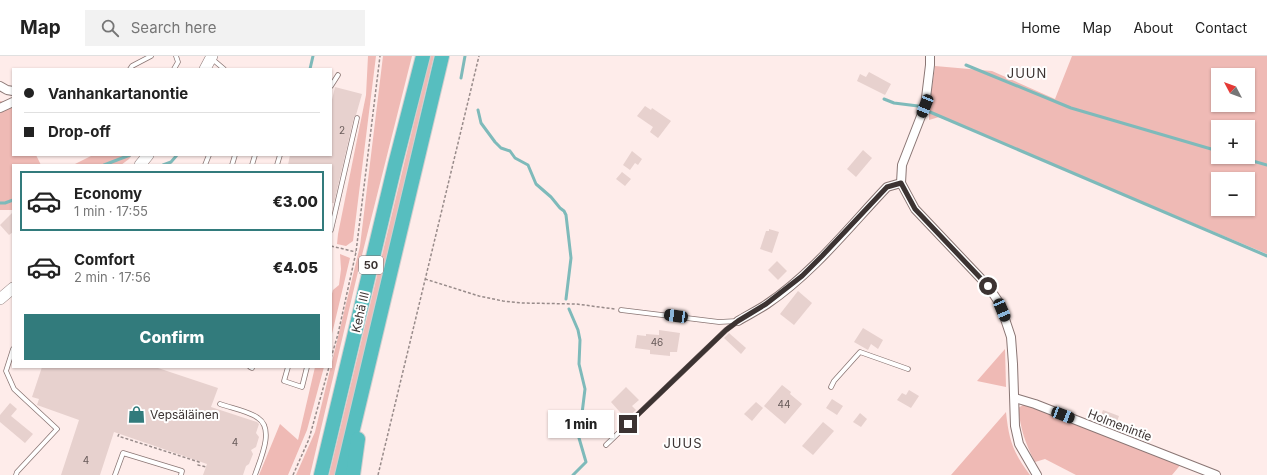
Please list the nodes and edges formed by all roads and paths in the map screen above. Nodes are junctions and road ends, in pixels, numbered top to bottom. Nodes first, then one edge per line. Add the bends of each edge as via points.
1 (151, 56) edge
2 (176, 56) edge
3 (380, 56) edge
4 (422, 56) edge
5 (442, 56) edge
6 (480, 56) edge
7 (930, 56) edge
8 (211, 57) edge
9 (131, 68) edge
10 (175, 68) edge
11 (206, 68) edge
12 (223, 68) edge
13 (338, 75) dead end
14 (332, 84) edge
15 (0, 86) edge
16 (12, 91) edge
17 (12, 102) edge
18 (0, 108) edge
19 (358, 118) dead end
20 (147, 156) edge
21 (141, 164) edge
22 (901, 183) junction
23 (332, 224) edge
24 (332, 246) edge
25 (356, 252) junction
26 (424, 279) junction
27 (12, 289) edge
28 (0, 299) edge
29 (621, 310) joint
30 (738, 321) junction
31 (12, 352) edge
32 (332, 354) edge
33 (288, 368) edge
34 (307, 368) edge
35 (329, 368) edge
36 (908, 368) dead end
37 (363, 384) junction
38 (831, 387) dead end
39 (1014, 398) junction
40 (220, 404) dead end
41 (119, 434) dead end
42 (606, 444) dead end
43 (206, 467) dead end
44 (16, 475) edge
45 (115, 475) edge
46 (181, 475) edge
47 (254, 475) edge
48 (292, 475) edge
49 (321, 475) edge
50 (342, 475) edge
51 (353, 475) edge
52 (378, 475) edge
53 (1037, 475) edge
54 (1216, 475) edge

1 - 9 lane
2 - 10 lane via 178,62
3 - 25 path
4 - 49 highway, Kehä III / 50
5 - 37 highway, Kehä III / 50
6 - 26 path
7 - 22 street via 925,106 902,165
8 - 11 main road
8 - 12 lane
13 - 14 lane
15 - 16 street
17 - 18 street
19 - 23 lane
20 - 21 main road
22 - 30 street via 887,187 802,276 766,304
22 - 39 street via 915,209 988,286 998,301 1011,338
24 - 25 path
25 - 32 path
26 - 29 path via 503,301 576,304
26 - 52 path
27 - 28 main road
29 - 30 lane via 720,322
30 - 42 lane
31 - 44 lane via 6,371 14,389 57,429
33 - 34 lane via 284,381 302,387
35 - 48 path via 309,440
36 - 38 lane via 860,352
37 - 50 highway, Kehä III / 50
37 - 51 highway
39 - 53 street via 1015,426 1019,444
39 - 54 street, Holmenintie
40 - 47 lane via 257,417 266,427 263,451
41 - 43 path via 118,436 199,462 198,465
45 - 46 lane via 122,453 182,471

